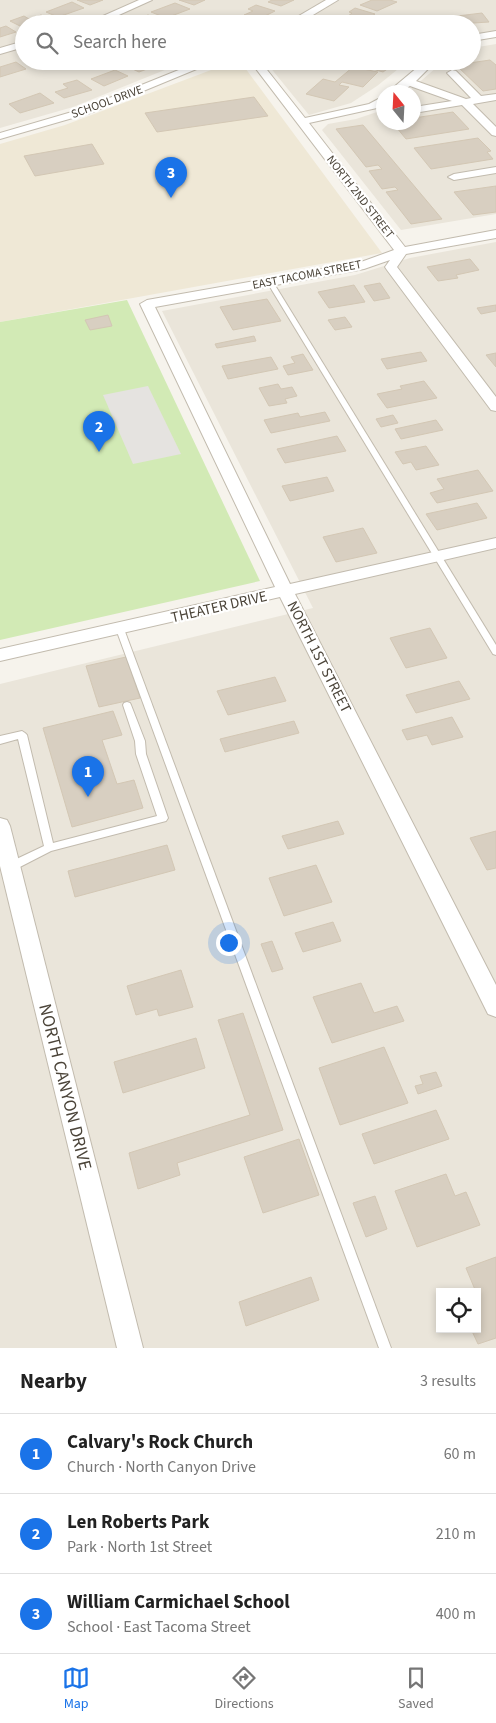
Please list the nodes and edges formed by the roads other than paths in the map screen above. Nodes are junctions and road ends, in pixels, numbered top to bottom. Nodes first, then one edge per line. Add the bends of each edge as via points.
1 (147, 0) edge
2 (333, 0) edge
3 (111, 15) edge
4 (306, 15) edge
5 (496, 34) edge
6 (481, 36) edge
7 (15, 47) edge
8 (0, 51) edge
9 (188, 70) edge
10 (262, 70) edge
11 (422, 70) edge
12 (452, 73) dead end
13 (409, 82) junction
14 (404, 85) edge
15 (496, 97) edge
16 (478, 100) junction
17 (465, 102) junction
18 (376, 105) edge
19 (421, 109) edge
20 (301, 122) junction
21 (496, 133) edge
22 (0, 136) edge
23 (496, 170) edge
24 (454, 177) dead end
25 (496, 234) edge
26 (402, 251) junction
27 (270, 282) junction
28 (147, 304) joint
29 (496, 407) edge
30 (496, 544) edge
31 (438, 557) junction
32 (286, 592) junction
33 (120, 629) junction
34 (496, 652) edge
35 (0, 655) edge
36 (127, 705) dead end
37 (0, 740) edge
38 (0, 826) edge
39 (49, 848) junction
40 (10, 867) junction
41 (496, 1007) edge
42 (130, 1348) edge
43 (385, 1348) edge

1 - 3 street
2 - 4 street
5 - 6 street
7 - 8 street
9 - 22 street, SCHOOL DRIVE via 86,111
10 - 20 street, NORTH 2ND STREET
11 - 13 street
12 - 16 street
13 - 14 street
13 - 17 street
15 - 16 street
16 - 17 street
17 - 19 street
17 - 21 street
18 - 20 street
20 - 26 street, NORTH 2ND STREET
23 - 24 street
25 - 26 street, EAST TACOMA STREET
26 - 27 street, EAST TACOMA STREET via 364,265
26 - 29 street, NORTH 2ND STREET via 391,267
27 - 28 street, EAST TACOMA STREET
27 - 31 lane
28 - 32 street, NORTH 1ST STREET
30 - 31 street, THEATER DRIVE
31 - 32 street, THEATER DRIVE
31 - 34 lane
32 - 33 street, THEATER DRIVE
32 - 41 street, NORTH 1ST STREET
33 - 35 street, THEATER DRIVE
33 - 43 lane
36 - 39 lane via 162,818
37 - 39 lane via 22,735
38 - 40 street, NORTH CANYON DRIVE
39 - 40 lane
40 - 42 street, NORTH CANYON DRIVE

